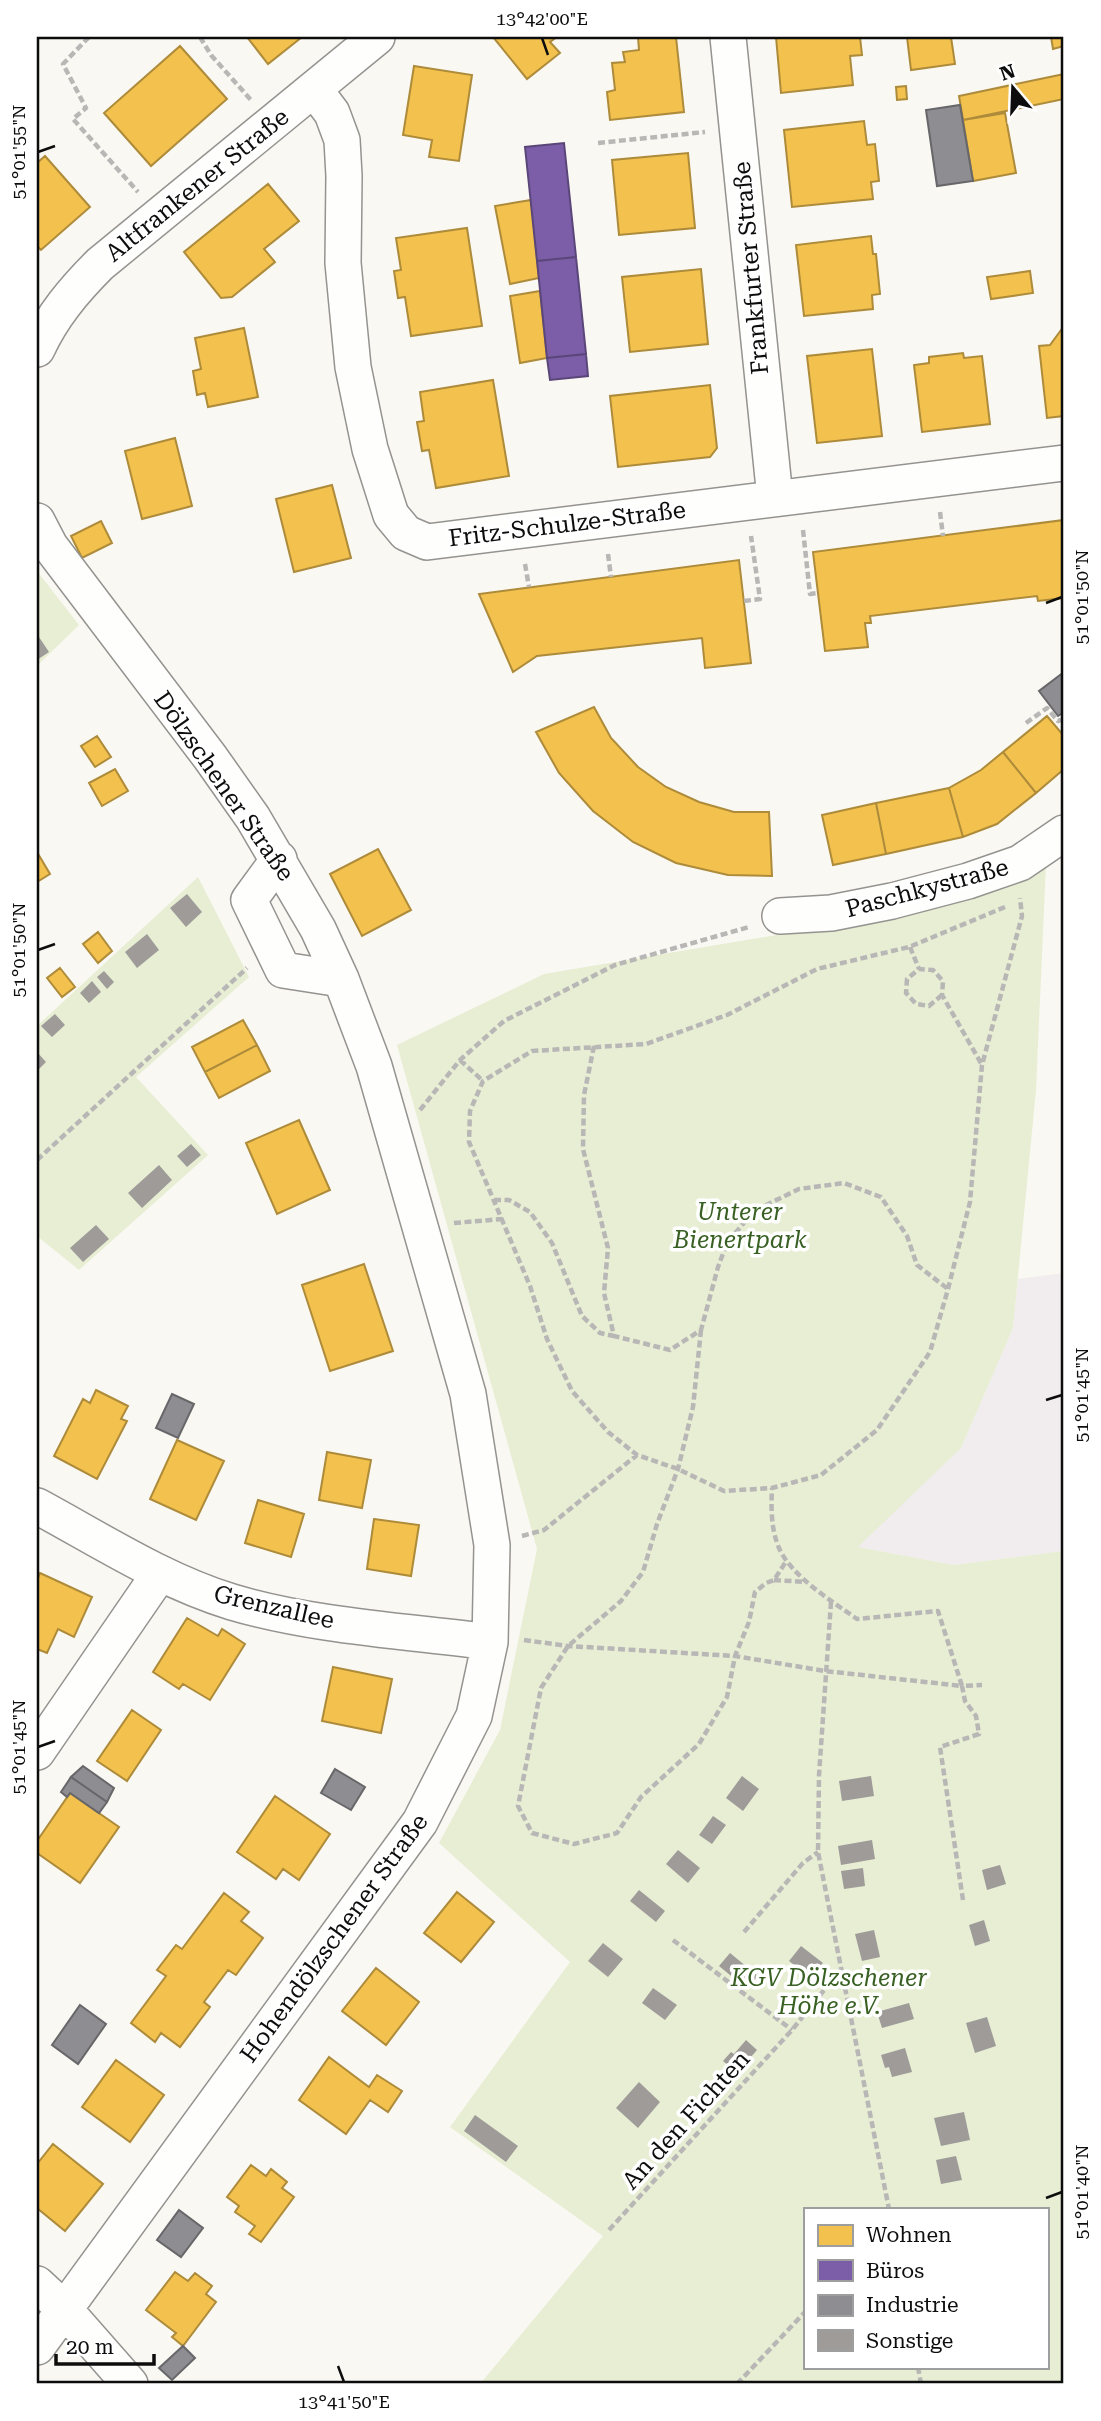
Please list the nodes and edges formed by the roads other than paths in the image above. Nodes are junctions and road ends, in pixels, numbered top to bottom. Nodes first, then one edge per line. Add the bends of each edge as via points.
1 (377, 37) edge
2 (728, 37) edge
3 (314, 89) junction
4 (37, 349) edge
5 (1064, 463) edge
6 (788, 509) junction
7 (37, 521) edge
8 (1064, 833) edge
9 (279, 859) junction
10 (780, 916) dead end
11 (341, 979) junction
12 (468, 1394) joint
13 (37, 1506) edge
14 (160, 1573) junction
15 (490, 1642) junction
16 (37, 1752) edge
17 (37, 2284) edge
18 (65, 2311) junction
19 (37, 2347) edge
20 (130, 2384) edge

1 - 3 street, Altfrankener Straße
2 - 6 street, Frankfurter Straße
3 - 4 street, Altfrankener Straße via 100,264 71,292
3 - 6 street, Fritz-Schulze-Straße via 332,113 342,140 343,263 353,367 369,449 391,515 406,533 428,542
5 - 6 street, Fritz-Schulze-Straße
7 - 9 street, Dölzschener Straße via 50,546 210,757
8 - 10 street, Paschkystraße via 1020,863 968,881 831,913
9 - 11 street, Dölzschener Straße
9 - 11 street via 249,900 283,970
11 - 12 street, Dölzschener Straße via 374,1066
12 - 15 street, Hohendölzschener Straße via 492,1545
13 - 14 street, Grenzallee
14 - 15 street, Grenzallee via 232,1602 310,1619
14 - 16 street
15 - 18 street, Hohendölzschener Straße via 474,1716 420,1822
17 - 18 street
18 - 19 street, Hohendölzschener Straße
18 - 20 street

